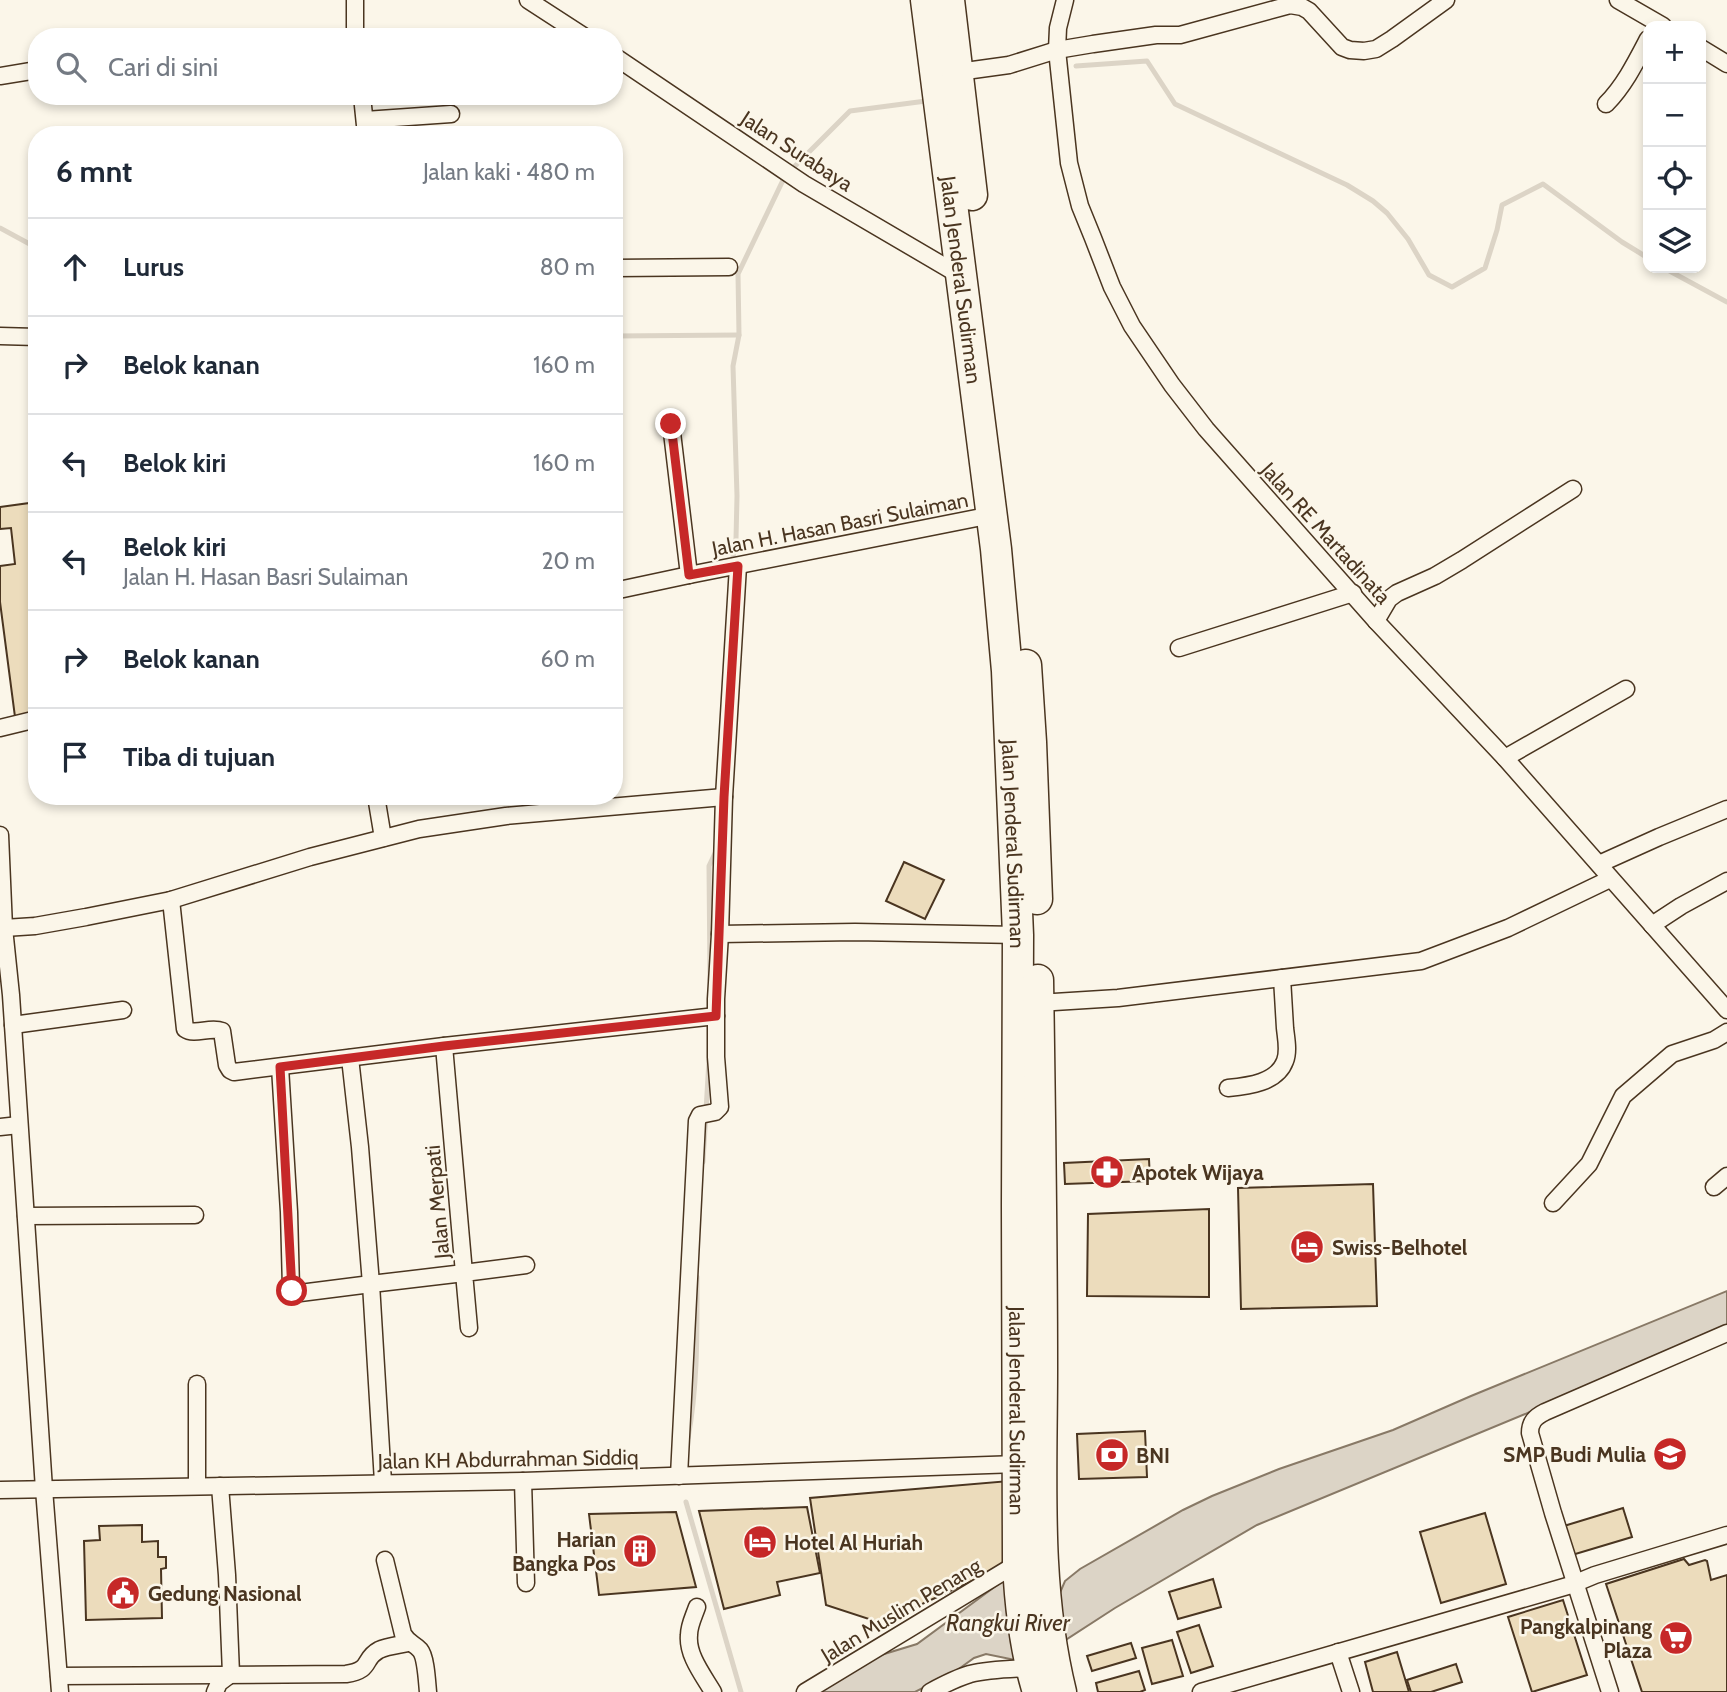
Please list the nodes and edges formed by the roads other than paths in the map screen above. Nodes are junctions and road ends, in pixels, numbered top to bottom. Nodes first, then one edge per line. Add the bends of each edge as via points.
1 (355, 0) edge
2 (528, 0) edge
3 (926, 0) edge
4 (949, 0) edge
5 (1065, 0) edge
6 (1446, 0) edge
7 (1629, 3) edge
8 (1653, 21) edge
9 (353, 28) edge
10 (570, 28) edge
11 (1643, 48) edge
12 (1057, 50) junction
13 (1706, 51) edge
14 (623, 62) edge
15 (1727, 64) edge
16 (28, 71) edge
17 (947, 73) junction
18 (0, 75) edge
19 (1606, 104) dead end
20 (363, 105) edge
21 (451, 114) dead end
22 (366, 126) edge
23 (373, 126) edge
24 (729, 267) dead end
25 (623, 268) edge
26 (961, 276) junction
27 (0, 336) edge
28 (28, 337) edge
29 (671, 424) dead end
30 (1573, 489) dead end
31 (992, 514) junction
32 (733, 567) junction
33 (689, 575) junction
34 (623, 589) edge
35 (1353, 593) junction
36 (1376, 621) junction
37 (1179, 648) dead end
38 (1626, 689) dead end
39 (28, 721) edge
40 (0, 728) edge
41 (1505, 758) junction
42 (719, 797) junction
43 (378, 805) edge
44 (1727, 809) edge
45 (0, 835) edge
46 (383, 838) junction
47 (1599, 864) junction
48 (1610, 879) junction
49 (1727, 881) edge
50 (171, 900) junction
51 (1652, 925) junction
52 (4, 928) junction
53 (720, 934) junction
54 (1018, 935) junction
55 (1282, 978) junction
56 (5, 995) edge
57 (1038, 1003) junction
58 (123, 1010) dead end
59 (1727, 1010) edge
60 (709, 1017) junction
61 (13, 1025) junction
62 (1727, 1032) edge
63 (444, 1046) junction
64 (350, 1058) junction
65 (280, 1067) junction
66 (1228, 1088) dead end
67 (19, 1125) junction
68 (0, 1127) edge
69 (1727, 1176) edge
70 (1714, 1187) dead end
71 (1553, 1203) dead end
72 (195, 1215) dead end
73 (26, 1216) junction
74 (526, 1265) dead end
75 (464, 1273) junction
76 (371, 1284) junction
77 (469, 1328) dead end
78 (1727, 1333) edge
79 (197, 1384) dead end
80 (1018, 1464) junction
81 (678, 1476) junction
82 (523, 1480) junction
83 (383, 1482) junction
84 (197, 1486) junction
85 (220, 1486) junction
86 (44, 1489) junction
87 (0, 1490) edge
88 (1727, 1535) edge
89 (385, 1560) dead end
90 (1028, 1576) junction
91 (1576, 1582) junction
92 (526, 1583) dead end
93 (696, 1607) dead end
94 (408, 1643) junction
95 (1338, 1652) junction
96 (1038, 1669) edge
97 (231, 1674) junction
98 (59, 1684) edge
99 (215, 1692) edge
100 (428, 1692) edge
101 (713, 1692) edge
102 (806, 1692) edge
103 (930, 1692) edge
104 (1061, 1692) edge
105 (1201, 1692) edge
106 (1351, 1692) edge
107 (1610, 1692) edge

1 - 9 street
2 - 10 street
3 - 17 highway, Jalan Jenderal Sudirman
4 - 17 highway, Jalan Jenderal Sudirman
5 - 12 street, Jalan RE Martadinata
6 - 12 street via 1376,49 1364,51 1342,47 1309,11 1290,5 1180,34
7 - 8 street
11 - 19 street
12 - 17 street via 1009,65
12 - 35 street, Jalan RE Martadinata via 1069,163 1080,206 1132,326 1206,429
13 - 15 street
14 - 26 street, Jalan Surabaya via 804,184
16 - 18 street
17 - 26 highway, Jalan Jenderal Sudirman
17 - 57 highway, Jalan Jenderal Sudirman via 1025,643
20 - 22 street
21 - 23 street
24 - 25 street
26 - 31 highway, Jalan Jenderal Sudirman
27 - 28 street
29 - 33 street
30 - 36 street via 1462,561 1397,593
31 - 32 street, Jalan H. Hasan Basri Sulaiman
31 - 54 highway, Jalan Jenderal Sudirman via 1007,671
32 - 33 street, Jalan H. Hasan Basri Sulaiman
32 - 42 street
33 - 34 street, Jalan H. Hasan Basri Sulaiman
35 - 36 street, Jalan RE Martadinata
35 - 37 street
36 - 41 street, Jalan RE Martadinata
38 - 41 street
39 - 40 street
41 - 47 street, Jalan RE Martadinata
42 - 46 street via 506,816
42 - 53 street
43 - 46 street
44 - 47 street
45 - 52 street
46 - 50 street
47 - 48 street, Jalan RE Martadinata
48 - 51 street, Jalan RE Martadinata
48 - 55 street via 1508,928 1431,958
49 - 51 street
50 - 52 street via 61,922
50 - 65 street via 185,1029 222,1031 232,1071
51 - 59 street, Jalan RE Martadinata
52 - 56 street
53 - 54 street
53 - 60 street
54 - 80 highway, Jalan Jenderal Sudirman
55 - 57 street
55 - 66 street via 1284,1063 1266,1080
56 - 61 street
57 - 90 highway, Jalan Jenderal Sudirman via 1042,1539
58 - 61 street
60 - 63 street
60 - 81 street via 720,1102 719,1109 697,1118
61 - 67 street
62 - 71 street via 1672,1054 1623,1096 1589,1164
63 - 64 street
63 - 75 street, Jalan Merpati
64 - 65 street
64 - 76 street
65 - 76 street, Jalan Merpati via 291,1288 300,1293
67 - 68 street
67 - 73 street
69 - 70 street
72 - 73 street
73 - 86 street
74 - 75 street
75 - 76 street, Jalan Merpati
75 - 77 street
76 - 83 street
78 - 91 street via 1533,1421 1530,1433
79 - 84 street
80 - 81 street, Jalan KH Abdurrahman Siddiq
80 - 90 highway, Jalan Jenderal Sudirman
81 - 82 street, Jalan KH Abdurrahman Siddiq
82 - 83 street, Jalan KH Abdurrahman Siddiq
82 - 92 street
83 - 85 street, Jalan KH Abdurrahman Siddiq
84 - 85 street, Jalan KH Abdurrahman Siddiq
84 - 86 street, Jalan KH Abdurrahman Siddiq
85 - 97 street
86 - 87 street, Jalan KH Abdurrahman Siddiq
86 - 98 street
88 - 91 street
89 - 94 street
90 - 96 highway, Jalan Jenderal Sudirman
90 - 102 street, Jalan Muslim Penang
91 - 95 street
91 - 107 street
93 - 101 street via 690,1648
94 - 97 street via 378,1650 364,1668 346,1674
94 - 100 street via 424,1654
95 - 105 street
95 - 106 street
96 - 103 street via 971,1674
96 - 104 highway, Jalan Jenderal Sudirman
97 - 98 street
97 - 99 street

